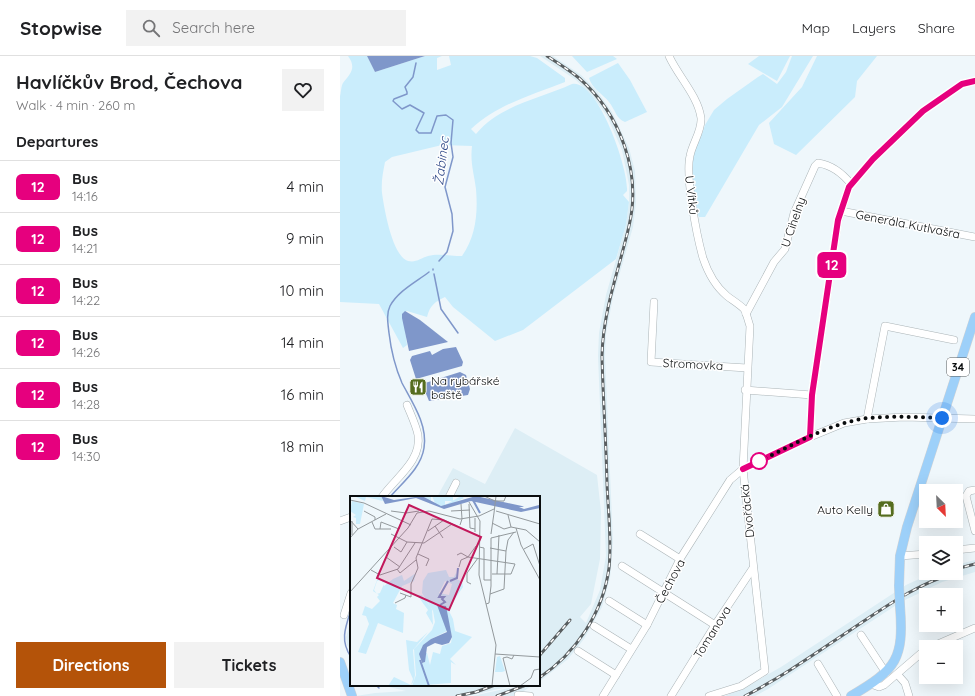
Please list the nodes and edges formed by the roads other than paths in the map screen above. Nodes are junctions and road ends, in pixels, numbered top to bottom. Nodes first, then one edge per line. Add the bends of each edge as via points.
1 (669, 56) edge
2 (975, 81) edge
3 (851, 184) junction
4 (841, 211) junction
5 (975, 237) edge
6 (654, 302) dead end
7 (746, 314) junction
8 (975, 317) edge
9 (750, 326) joint
10 (954, 340) dead end
11 (747, 368) junction
12 (745, 390) junction
13 (812, 395) junction
14 (407, 406) dead end
15 (867, 418) junction
16 (942, 418) junction
17 (975, 419) edge
18 (810, 437) junction
19 (743, 469) junction
20 (456, 483) dead end
21 (972, 490) edge
22 (383, 496) edge
23 (450, 496) edge
24 (350, 517) edge
25 (340, 521) edge
26 (975, 531) edge
27 (640, 534) dead end
28 (975, 548) edge
29 (963, 549) edge
30 (919, 555) edge
31 (900, 556) junction
32 (680, 559) junction
33 (622, 566) dead end
34 (753, 568) junction
35 (664, 592) junction
36 (350, 596) edge
37 (609, 601) dead end
38 (344, 615) dead end
39 (647, 625) junction
40 (715, 625) junction
41 (594, 626) dead end
42 (975, 628) edge
43 (861, 635) dead end
44 (947, 640) edge
45 (631, 649) junction
46 (578, 650) dead end
47 (919, 655) edge
48 (340, 662) edge
49 (818, 664) dead end
50 (886, 673) junction
51 (616, 675) junction
52 (898, 675) junction
53 (871, 684) junction
54 (518, 695) edge
55 (352, 696) edge
56 (530, 696) edge
57 (603, 696) edge
58 (671, 696) edge
59 (709, 696) edge
60 (837, 696) edge
61 (851, 696) edge
62 (909, 696) edge

1 - 7 street, U Vítků via 674,69 696,103 701,118 689,156 689,168 695,218 704,258 716,285
2 - 3 street via 962,84 923,111
3 - 4 street
3 - 7 street, U Cihelny via 831,168 821,163 815,166 794,213 785,249 774,262
4 - 5 street, Generála Kutlvašra
4 - 13 street
6 - 11 street, Stromovka via 651,362
7 - 9 street, U Vítků
8 - 16 main road, 34
9 - 11 street, Dvořácká
10 - 15 street via 886,326
11 - 12 street, Dvořácká
12 - 13 street
12 - 19 street, Dvořácká
13 - 18 street
14 - 22 street via 418,434 414,458
15 - 16 street, Čechova
15 - 18 street, Čechova via 844,423
16 - 17 street, Čechova
16 - 31 main road, 34
18 - 19 street, Čechova
19 - 32 street, Čechova via 730,480
19 - 34 street, Dvořácká
20 - 23 street
21 - 26 street via 966,496
24 - 25 street
27 - 32 street
28 - 29 street
30 - 31 street
31 - 50 main road, 34, bridge via 901,645 896,659
32 - 35 street, Čechova
33 - 35 street
34 - 40 street, Tomanova
34 - 59 street, Dvořácká via 765,671 742,686
35 - 39 street, Čechova
35 - 40 street
36 - 38 street
37 - 39 street
39 - 45 street, Čechova
40 - 58 street, Tomanova
41 - 45 street
42 - 44 street
43 - 50 street
45 - 51 street, Čechova
46 - 51 street
47 - 52 street
48 - 55 main road
49 - 60 street
50 - 53 main road, 34
51 - 57 street, Čechova
52 - 53 street via 882,686
52 - 62 street via 905,683
53 - 61 main road, 34
54 - 56 street

